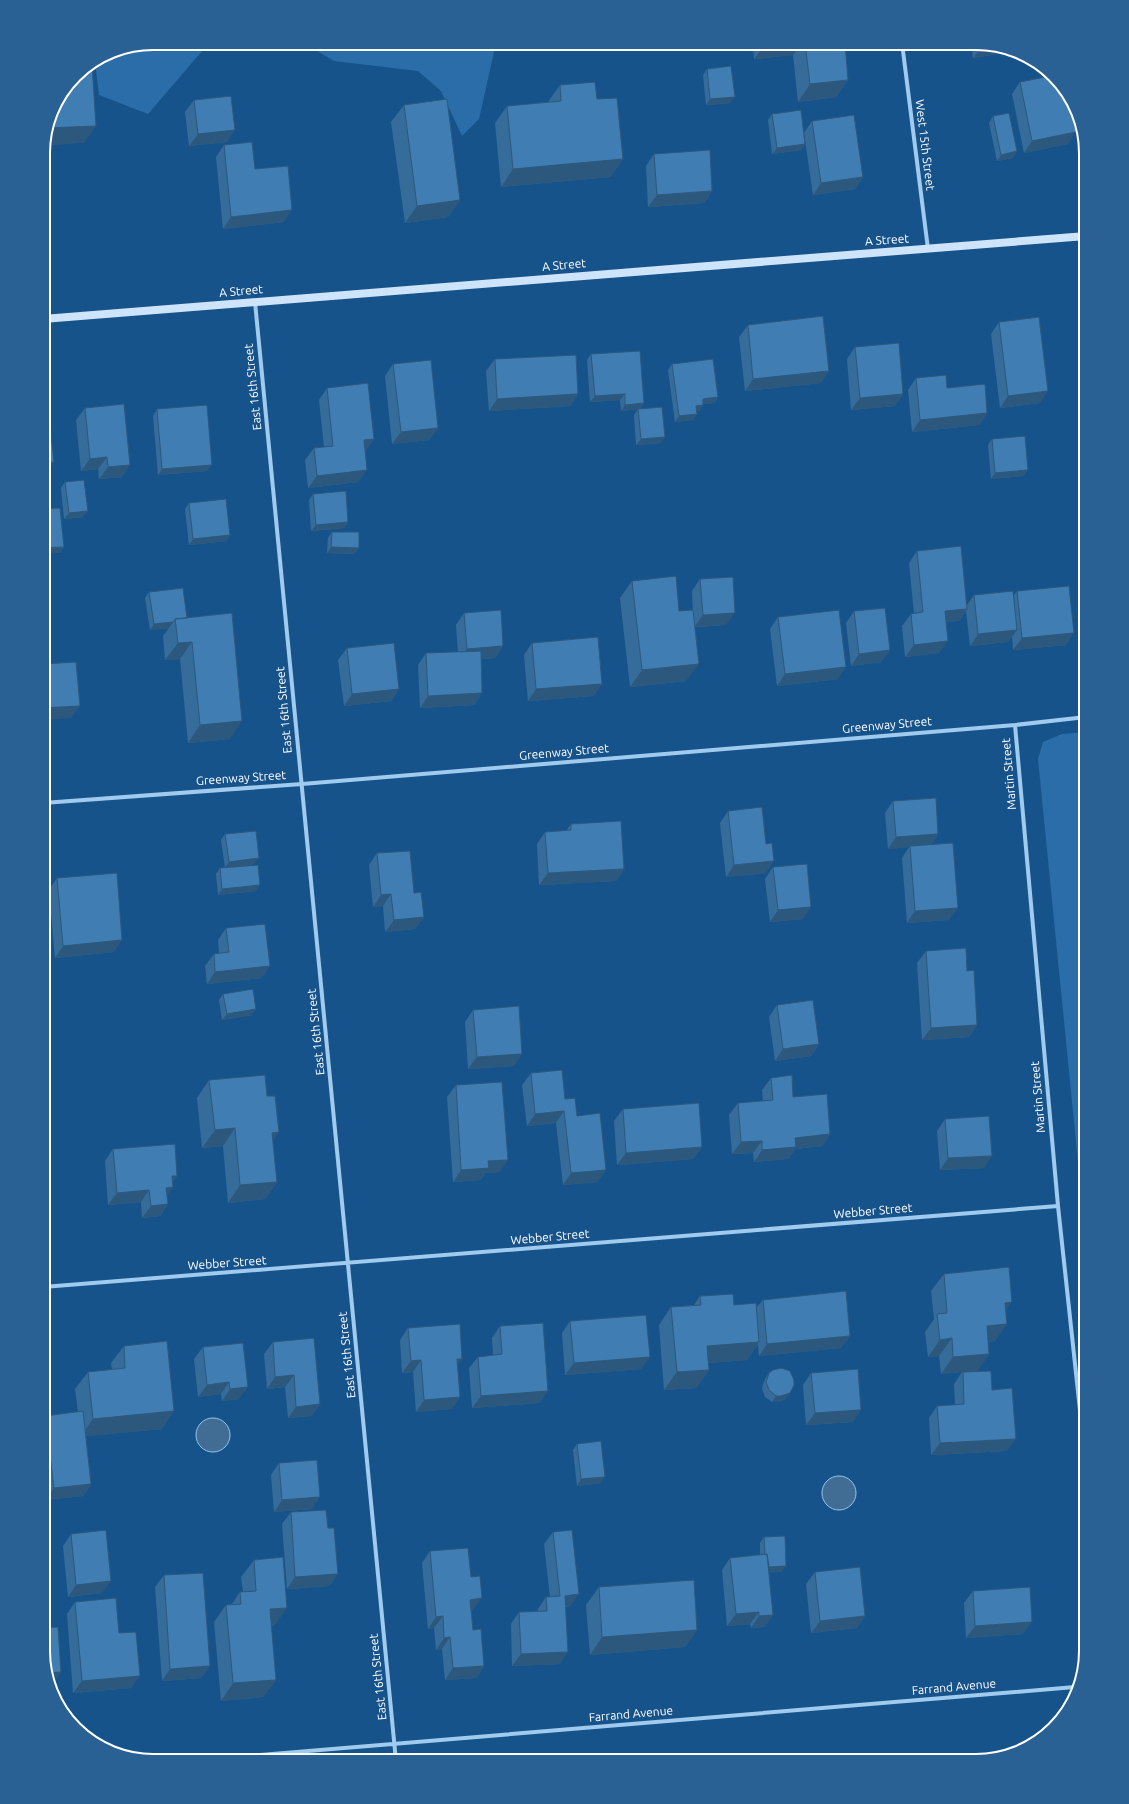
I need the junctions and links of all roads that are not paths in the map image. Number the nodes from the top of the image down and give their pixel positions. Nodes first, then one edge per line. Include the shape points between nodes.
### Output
1 (903, 50) edge
2 (1079, 237) edge
3 (928, 249) junction
4 (255, 302) junction
5 (50, 318) edge
6 (1079, 718) edge
7 (1015, 725) junction
8 (302, 784) junction
9 (50, 802) edge
10 (1058, 1206) junction
11 (348, 1263) junction
12 (50, 1286) edge
13 (1079, 1401) edge
14 (1073, 1687) edge
15 (394, 1743) junction
16 (268, 1754) edge
17 (395, 1754) edge

1 - 3 street, West 15th Street
2 - 3 street, A Street
3 - 4 street, A Street
4 - 5 street, A Street
4 - 8 street, East 16th Street
6 - 7 street, Greenway Street
7 - 8 street, Greenway Street
7 - 10 street, Martin Street
8 - 9 street, Greenway Street
8 - 11 street, East 16th Street
10 - 11 street, Webber Street
10 - 13 street, Martin Street
11 - 12 street, Webber Street
11 - 15 street, East 16th Street
14 - 15 street, Farrand Avenue
15 - 16 street, Farrand Avenue
15 - 17 street, East 16th Street

